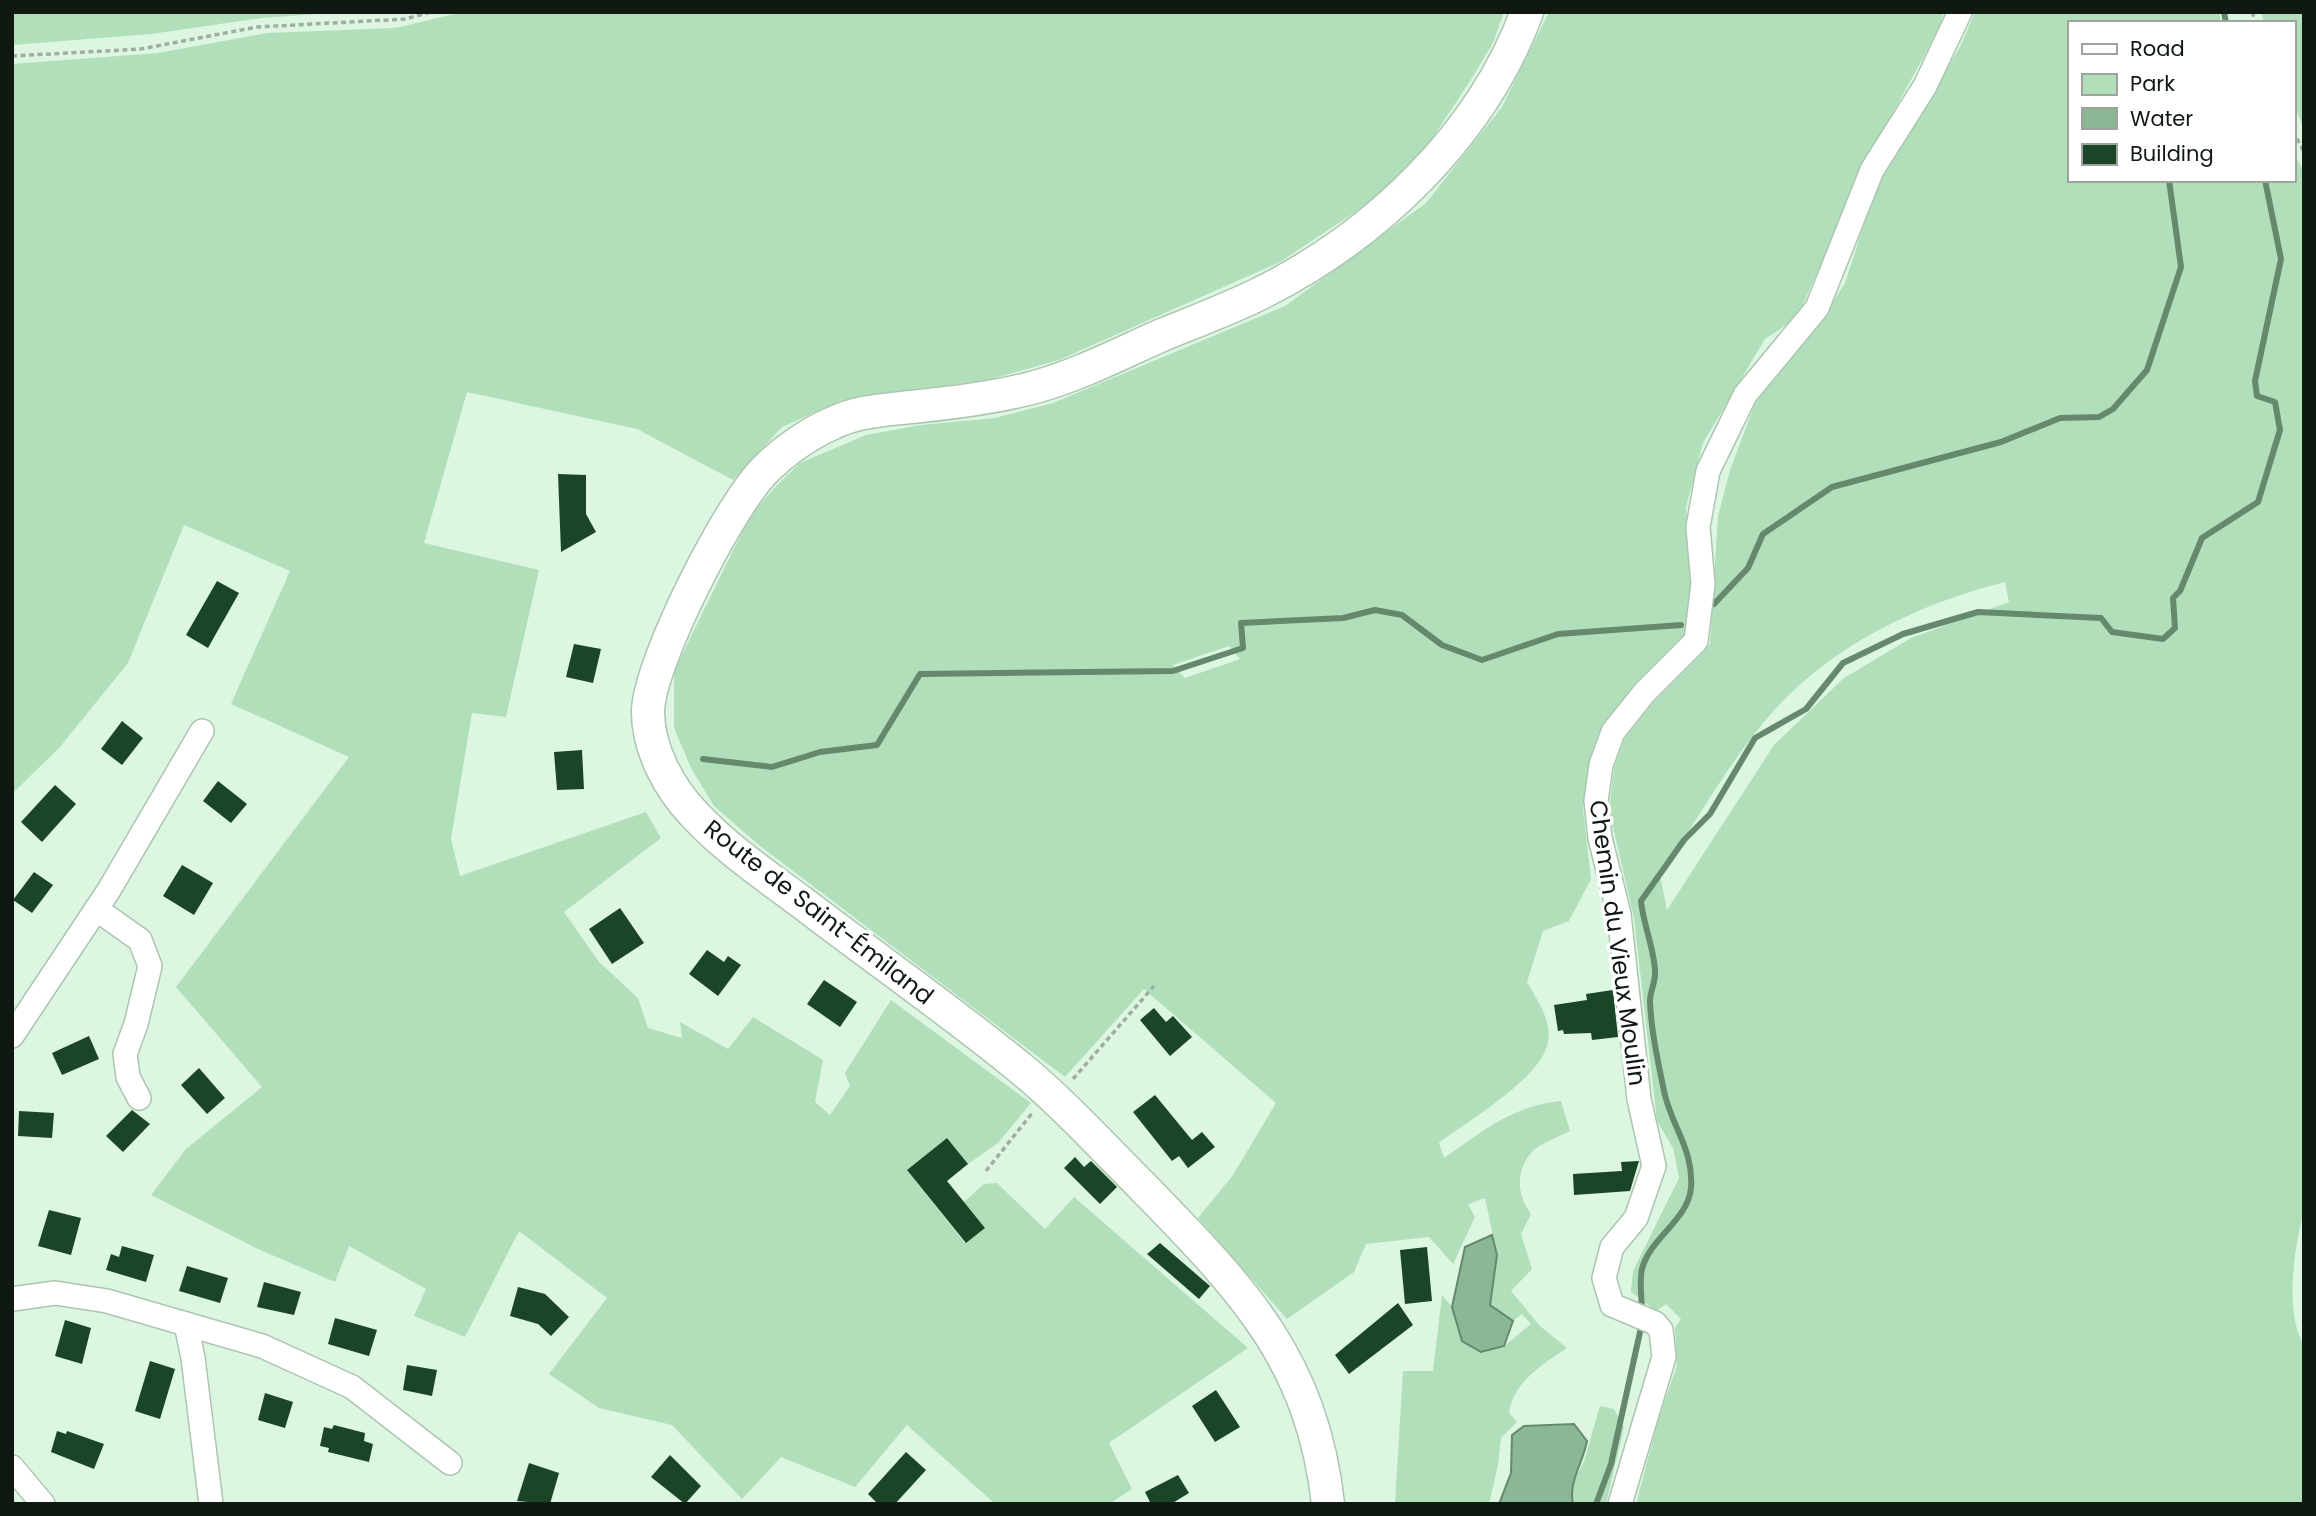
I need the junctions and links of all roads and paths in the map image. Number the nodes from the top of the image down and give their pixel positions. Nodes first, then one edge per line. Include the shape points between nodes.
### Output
1 (430, 12) edge
2 (1527, 12) edge
3 (1960, 12) edge
4 (12, 56) edge
5 (2295, 135) edge
6 (2304, 152) edge
7 (202, 731) dead end
8 (96, 909) junction
9 (1154, 986) dead end
10 (12, 1037) edge
11 (1051, 1096) junction
12 (139, 1098) dead end
13 (986, 1171) dead end
14 (2304, 1255) edge
15 (2304, 1273) edge
16 (12, 1298) edge
17 (186, 1324) junction
18 (450, 1463) dead end
19 (12, 1466) edge
20 (43, 1504) edge
21 (211, 1504) edge
22 (1328, 1504) edge
23 (1620, 1504) edge

1 - 4 path via 405,19 257,27 141,49
2 - 11 main road, Route de Saint-Émiland via 1493,87 1455,137 1406,192 1318,260 1258,294 1035,387 836,421 765,470 729,520 695,583 653,679 648,713 655,752 671,784 695,816 776,883
3 - 23 street, Chemin du Vieux Moulin via 1925,86 1872,170 1816,308 1745,395 1708,471 1698,527 1703,584 1696,641 1644,693 1614,732 1601,765 1596,801 1600,838 1619,914 1639,1099 1654,1166 1636,1219 1612,1247 1604,1278 1612,1305 1655,1323 1663,1336 1661,1376 1645,1413
5 - 6 path
7 - 8 street
8 - 10 street
8 - 12 street via 140,940 150,966 125,1054 128,1077
9 - 11 path via 1088,1064
11 - 13 path
11 - 22 main road, Route de Saint-Émiland via 1218,1265 1266,1324 1313,1424
14 - 15 path
16 - 17 street via 55,1293 107,1301
17 - 18 street via 262,1346 352,1387
17 - 21 street
19 - 20 street

